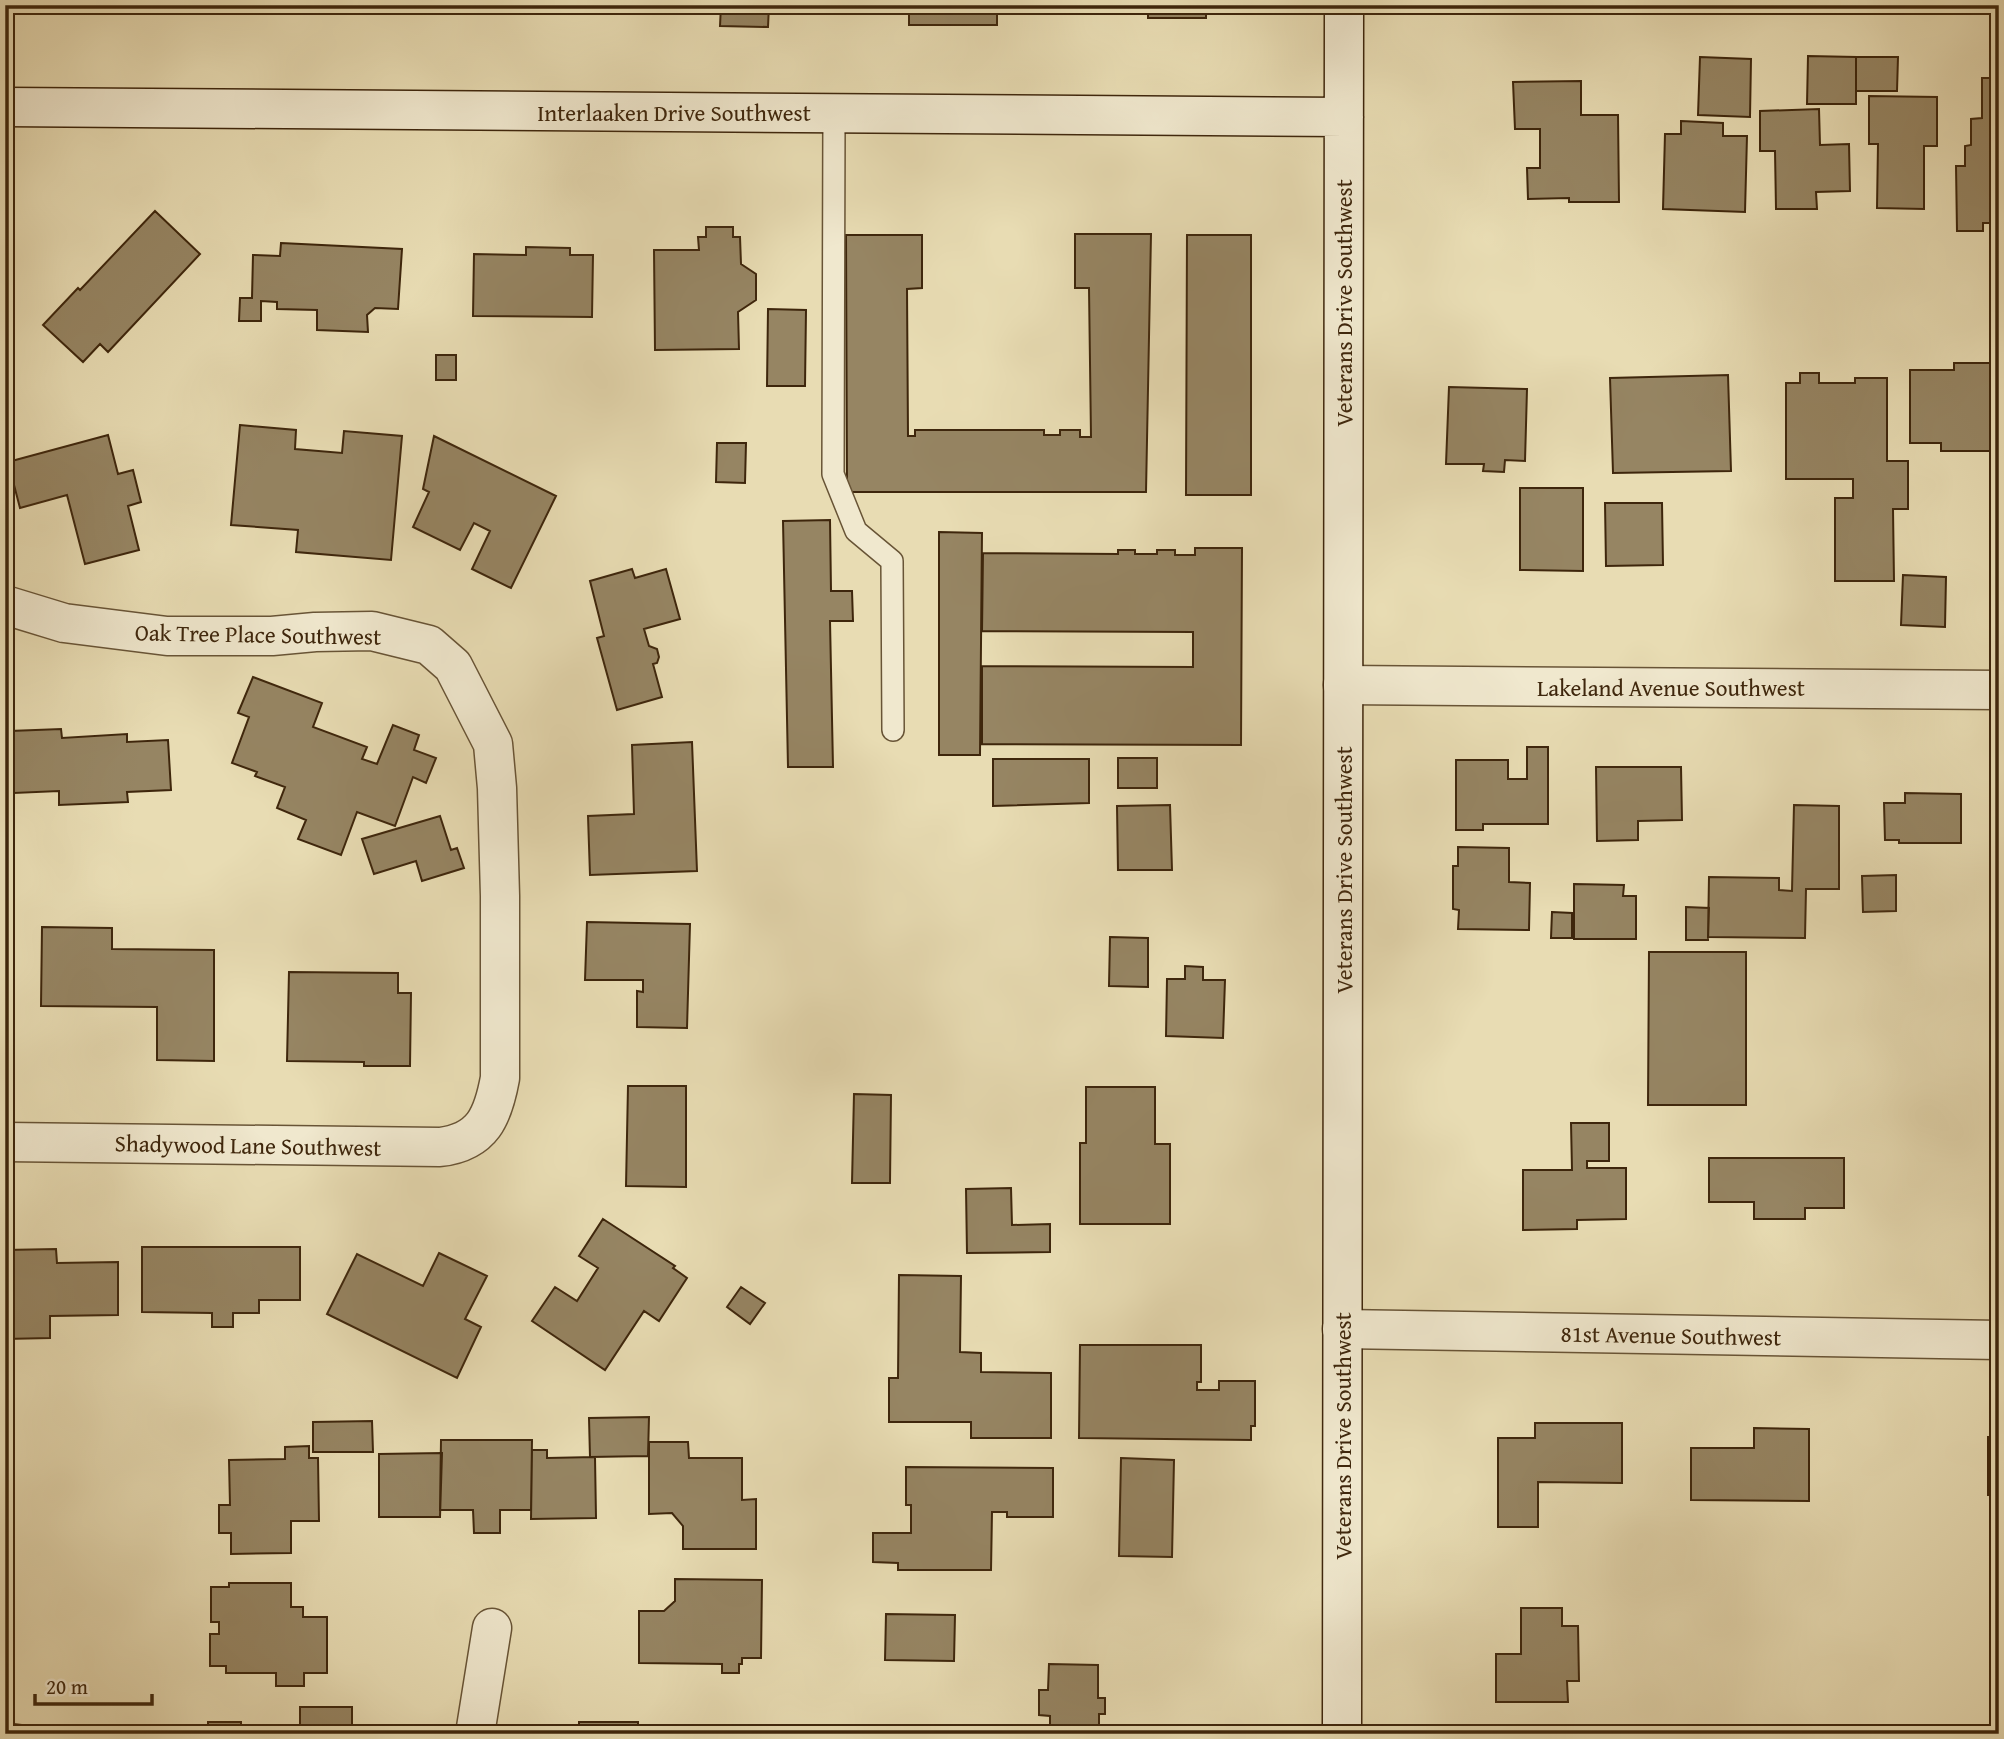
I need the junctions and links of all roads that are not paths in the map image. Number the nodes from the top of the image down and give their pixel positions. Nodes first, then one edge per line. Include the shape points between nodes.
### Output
1 (1344, 5) edge
2 (5, 107) edge
3 (834, 113) junction
4 (1344, 117) junction
5 (5, 605) edge
6 (1343, 685) junction
7 (1999, 690) edge
8 (893, 730) dead end
9 (484, 1125) joint
10 (5, 1142) edge
11 (1342, 1329) junction
12 (1999, 1340) edge
13 (492, 1628) dead end
14 (475, 1734) edge
15 (1342, 1734) edge

1 - 4 street, Veterans Drive Southwest
2 - 3 street, Interlaaken Drive Southwest
3 - 4 street, Interlaaken Drive Southwest
3 - 8 lane via 833,474 856,531 892,561
4 - 6 street, Veterans Drive Southwest
5 - 9 street, Oak Tree Place Southwest via 64,623 166,636 372,631 429,645 453,666 493,744 497,788 500,1078 494,1107
6 - 7 street, Lakeland Avenue Southwest
6 - 11 street, Veterans Drive Southwest
9 - 10 street, Shadywood Lane Southwest via 458,1145 440,1147
11 - 12 street, 81st Avenue Southwest
11 - 15 street, Veterans Drive Southwest
13 - 14 street

